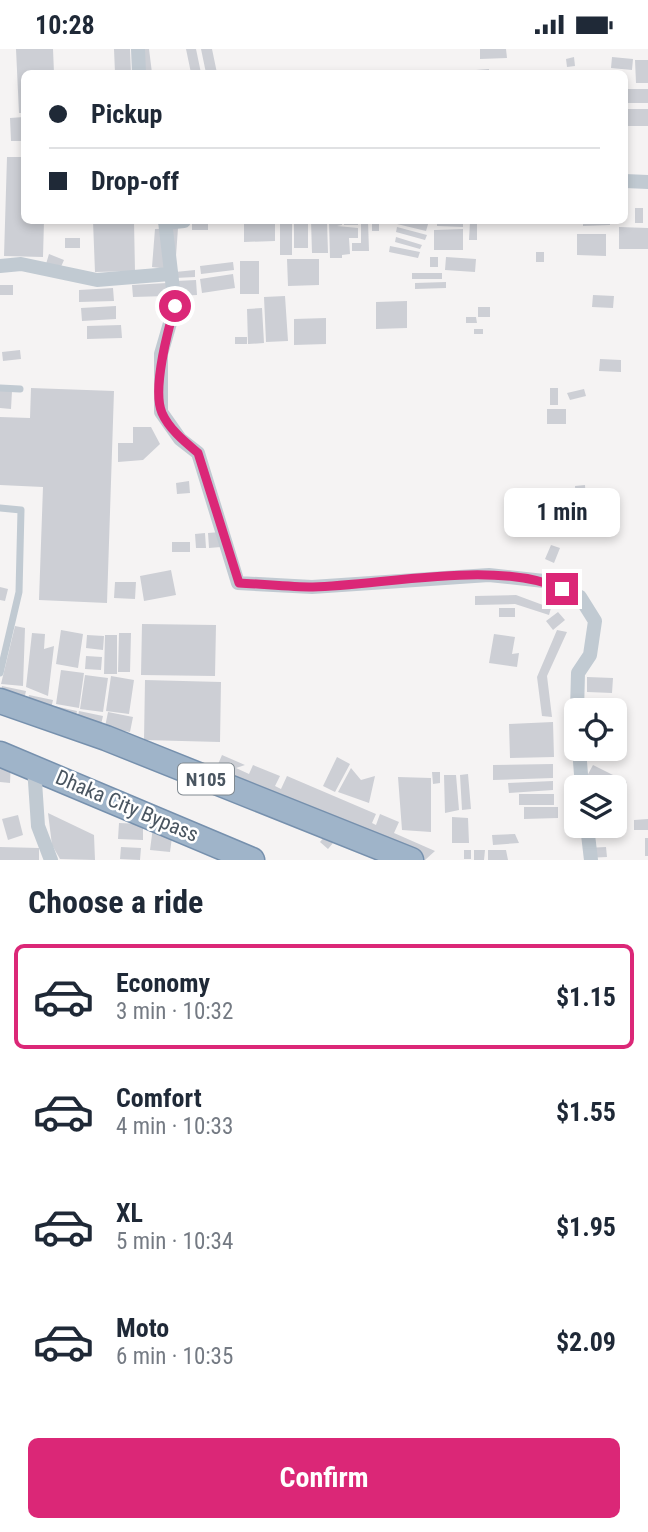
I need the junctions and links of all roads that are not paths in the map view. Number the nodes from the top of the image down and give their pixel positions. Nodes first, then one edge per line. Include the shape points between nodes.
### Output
1 (138, 49) edge
2 (139, 70) edge
3 (628, 181) edge
4 (648, 182) edge
5 (165, 224) edge
6 (0, 266) edge
7 (170, 274) junction
8 (0, 388) edge
9 (20, 389) dead end
10 (0, 508) edge
11 (0, 673) edge
12 (577, 698) edge
13 (0, 701) edge
14 (0, 754) edge
15 (34, 767) junction
16 (588, 838) edge
17 (51, 860) edge
18 (253, 860) edge
19 (411, 860) edge
20 (591, 860) edge

1 - 2 street
3 - 4 street
5 - 7 street
6 - 7 street via 34,266 97,280
7 - 12 street via 175,306 161,353 161,412 180,439 198,453 239,583 312,587 489,575 544,581 580,597 595,621 590,655 578,673
8 - 9 lane
10 - 11 lane via 21,510 19,592
13 - 19 highway, N105
14 - 15 highway, Dhaka City Bypass / N105
15 - 17 street via 38,826
15 - 18 highway, Dhaka City Bypass / N105
16 - 20 street

